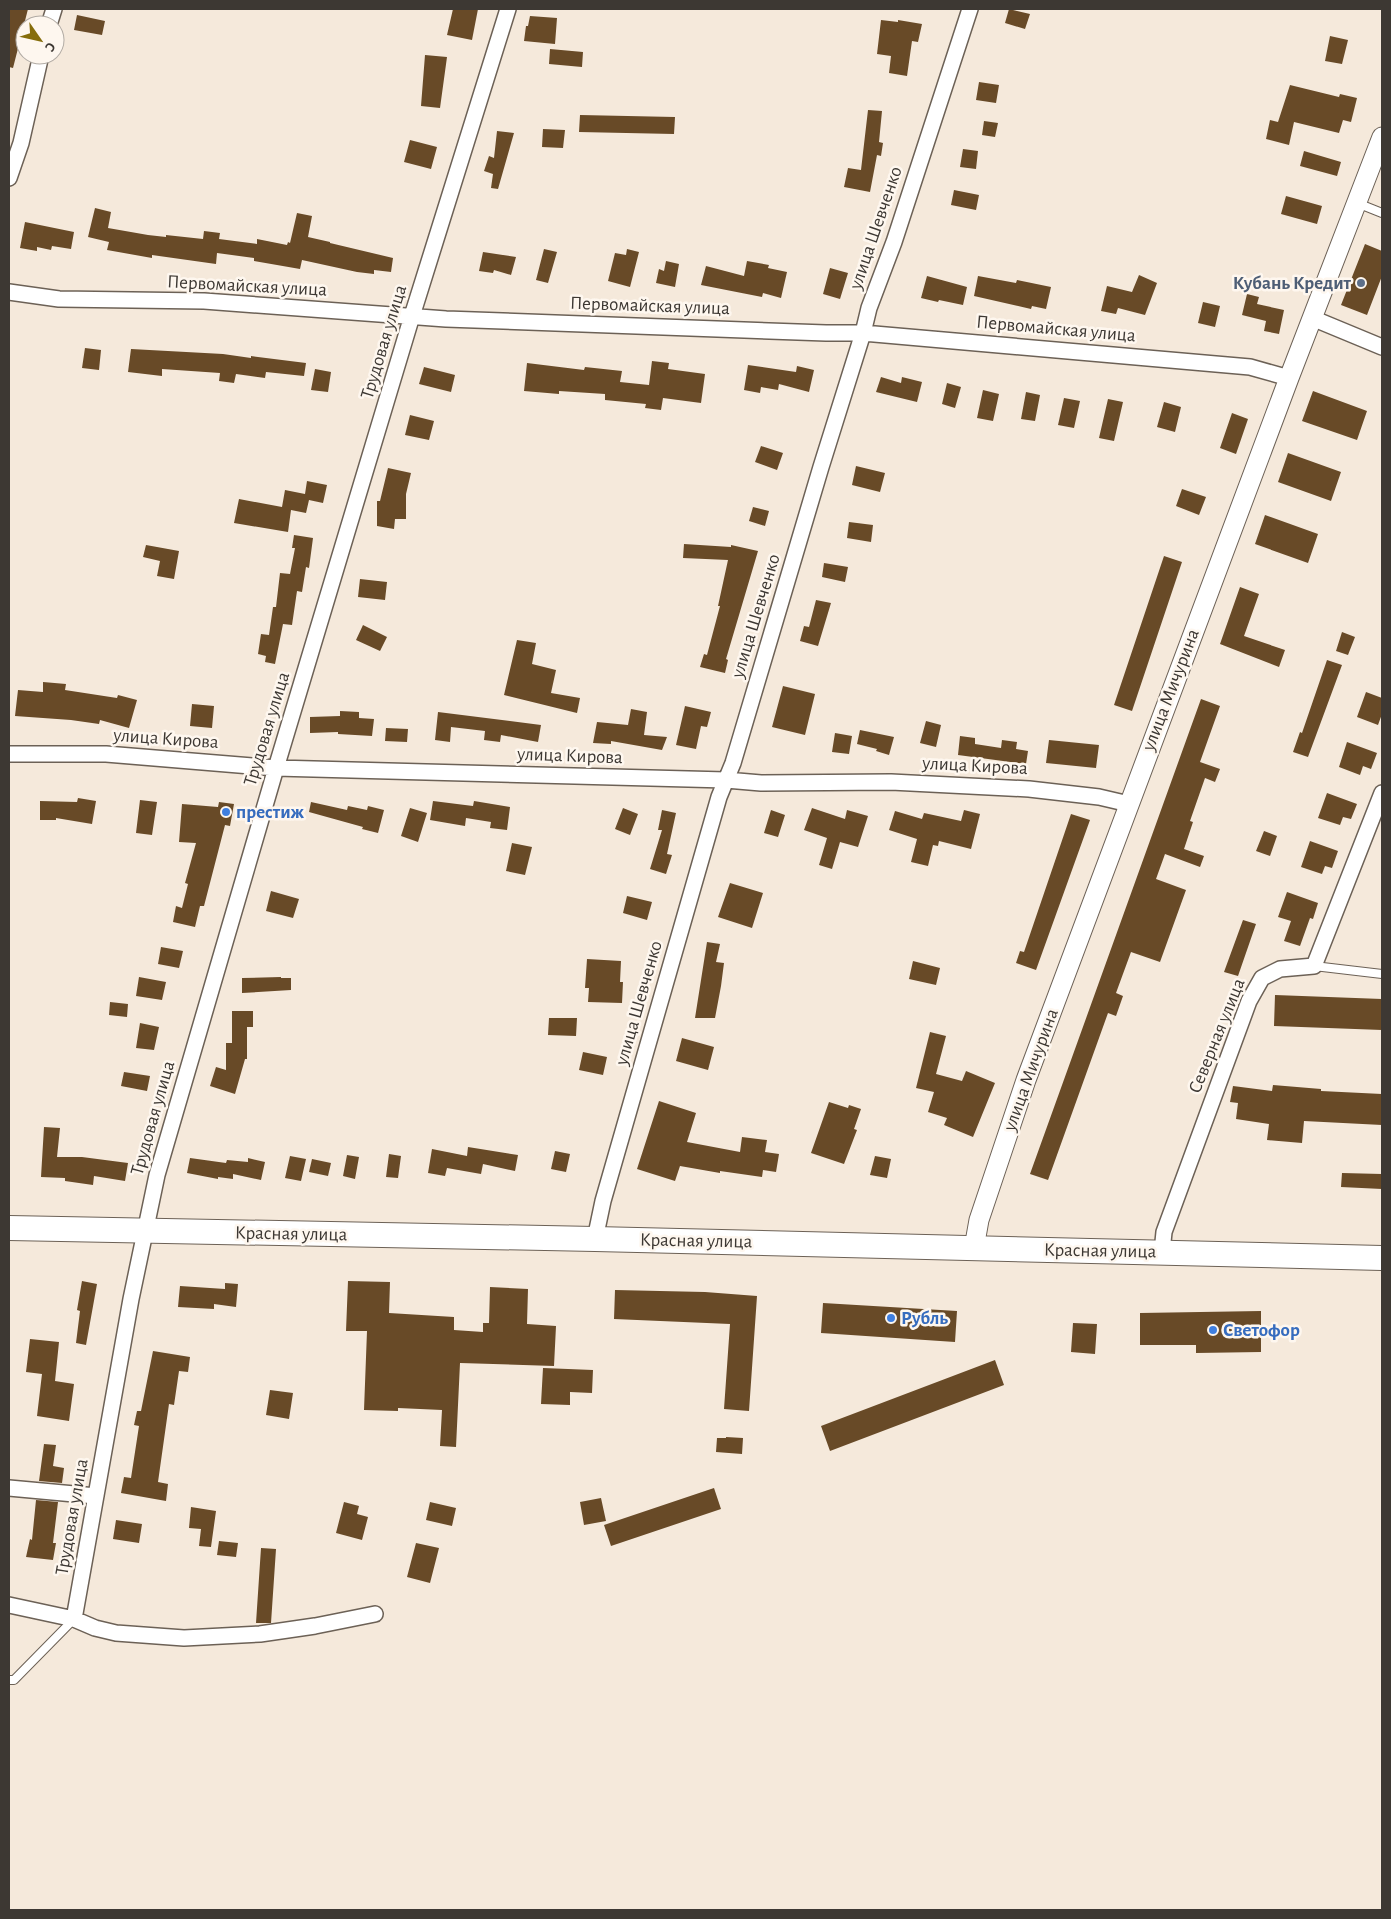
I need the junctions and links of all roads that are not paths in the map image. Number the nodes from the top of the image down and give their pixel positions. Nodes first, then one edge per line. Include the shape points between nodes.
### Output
1 (508, 9) edge
2 (970, 9) edge
3 (39, 65) edge
4 (1382, 137) edge
5 (9, 178) edge
6 (1357, 203) junction
7 (1382, 213) edge
8 (9, 292) edge
9 (412, 316) junction
10 (1312, 318) junction
11 (864, 333) junction
12 (1382, 347) edge
13 (1289, 378) junction
14 (9, 754) edge
15 (276, 768) junction
16 (726, 780) junction
17 (1382, 792) edge
18 (1129, 804) junction
19 (1314, 966) junction
20 (1382, 974) edge
21 (9, 1228) edge
22 (145, 1232) junction
23 (595, 1239) junction
24 (974, 1248) junction
25 (1162, 1252) junction
26 (1382, 1258) edge
27 (9, 1488) edge
28 (96, 1496) junction
29 (9, 1605) edge
30 (374, 1614) dead end
31 (74, 1618) junction
32 (9, 1680) edge

1 - 9 street, Трудовая улица
2 - 11 street, улица Шевченко via 894,242 869,308
3 - 5 street via 21,144
4 - 6 street, улица Мичурина
6 - 7 lane
6 - 10 street, улица Мичурина
8 - 9 street, Первомайская улица via 59,299 204,301
9 - 11 street, Первомайская улица
9 - 15 street, Трудовая улица
10 - 12 street
10 - 13 street, улица Мичурина
11 - 13 street, Первомайская улица via 1250,367
11 - 16 street, улица Шевченко
13 - 18 street, улица Мичурина
14 - 15 street, улица Кирова via 106,754
15 - 16 street, улица Кирова
15 - 22 street, Трудовая улица via 157,1175
16 - 18 street, улица Кирова via 1029,788
16 - 23 street, улица Шевченко via 603,1201
17 - 19 street
18 - 24 street, улица Мичурина via 1026,1080 979,1220
19 - 20 lane
19 - 25 street, Северная улица via 1280,968 1262,978 1249,1001 1164,1232
21 - 22 main road, Красная улица
22 - 23 main road, Красная улица
22 - 28 street, Трудовая улица
23 - 24 main road, Красная улица
24 - 25 main road, Красная улица
25 - 26 main road, Красная улица
27 - 28 street
28 - 31 street, Трудовая улица
29 - 31 street
30 - 31 street via 260,1634 184,1638 116,1632 95,1628
31 - 32 lane via 14,1680

